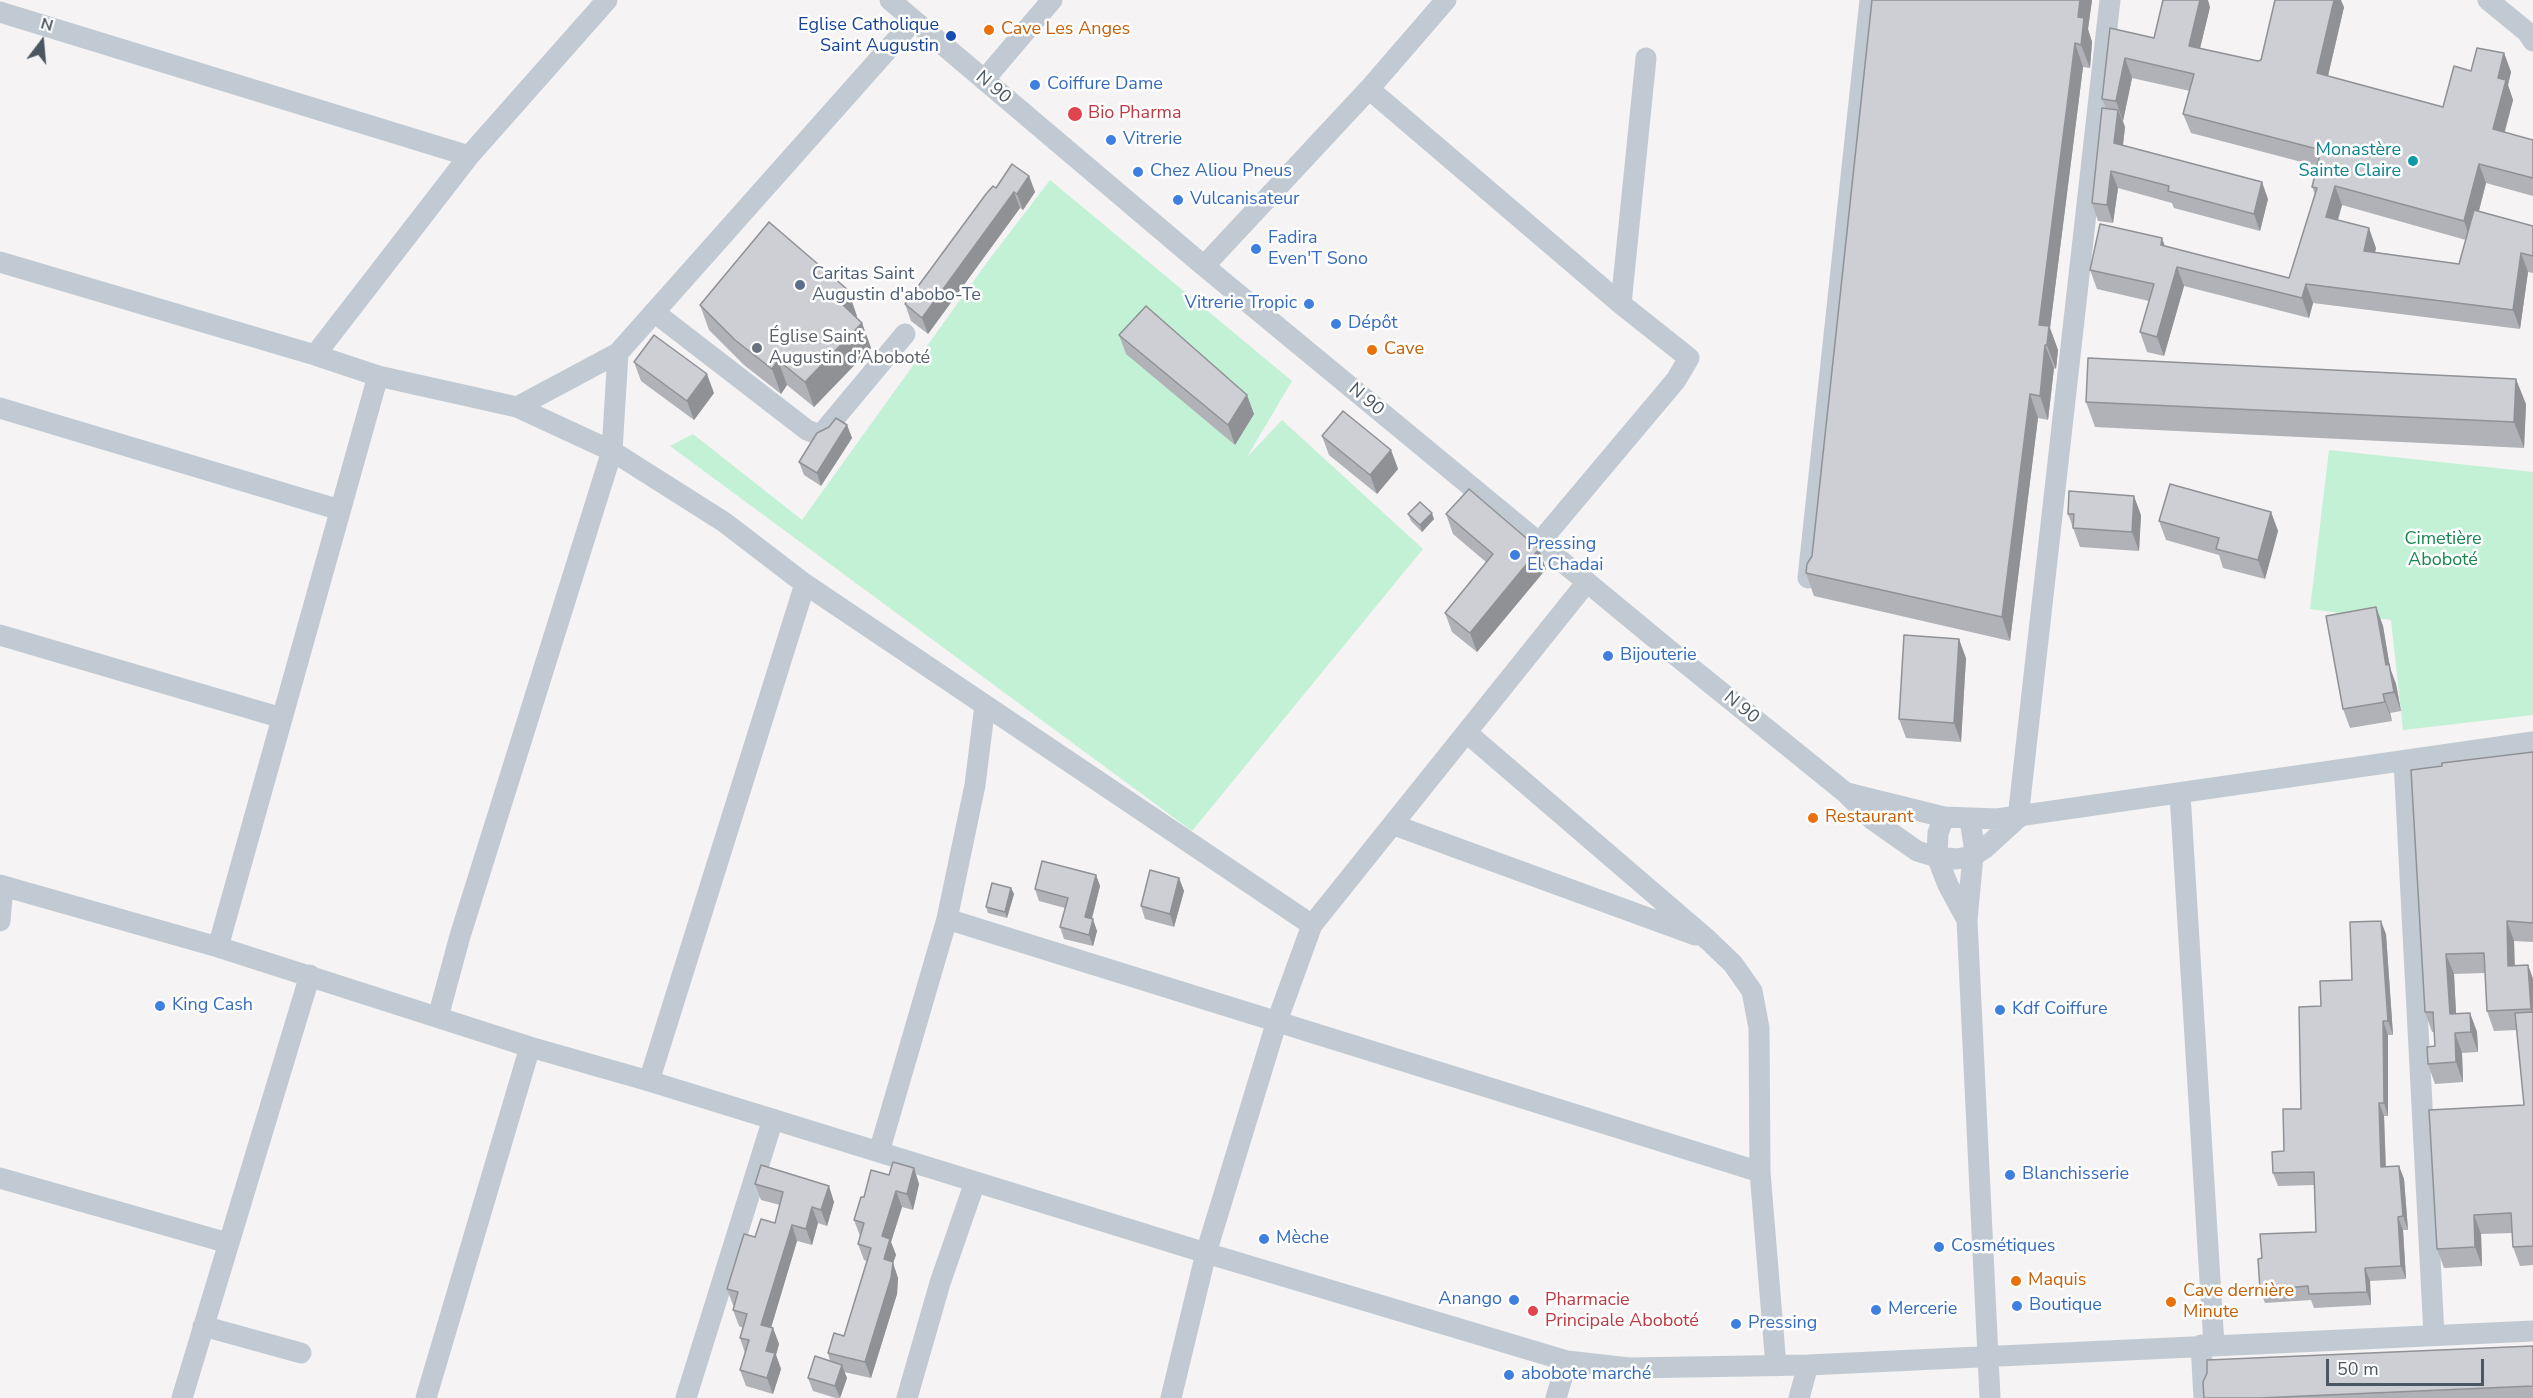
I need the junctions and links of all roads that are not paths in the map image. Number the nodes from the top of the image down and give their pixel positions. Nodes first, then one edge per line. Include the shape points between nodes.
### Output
1 (607, 0) edge
2 (890, 0) edge
3 (1052, 0) edge
4 (1446, 0) edge
5 (1870, 0) edge
6 (2110, 0) edge
7 (2488, 0) edge
8 (0, 12) edge
9 (914, 20) junction
10 (2533, 41) edge
11 (1646, 58) dead end
12 (984, 80) junction
13 (1369, 89) junction
14 (469, 156) junction
15 (0, 262) edge
16 (1204, 266) junction
17 (1621, 304) junction
18 (654, 312) junction
19 (905, 334) dead end
20 (618, 353) junction
21 (315, 355) junction
22 (378, 376) junction
23 (517, 407) junction
24 (0, 408) edge
25 (612, 451) junction
26 (340, 510) junction
27 (1539, 543) junction
28 (1808, 578) edge
29 (1587, 582) junction
30 (805, 584) junction
31 (0, 635) edge
32 (985, 705) junction
33 (282, 718) junction
34 (1467, 733) junction
35 (2533, 742) edge
36 (2404, 761) junction
37 (1846, 793) junction
38 (2180, 795) junction
39 (1944, 817) junction
40 (2018, 818) junction
41 (1970, 820) junction
42 (1394, 825) junction
43 (1973, 856) junction
44 (1937, 857) junction
45 (2, 886) edge
46 (947, 919) junction
47 (1967, 920) junction
48 (0, 921) edge
49 (1311, 925) junction
50 (1708, 940) junction
51 (218, 947) junction
52 (310, 975) junction
53 (438, 1017) junction
54 (1276, 1024) junction
55 (530, 1047) junction
56 (649, 1081) junction
57 (773, 1119) junction
58 (879, 1152) junction
59 (1760, 1172) junction
60 (0, 1178) edge
61 (975, 1182) junction
62 (228, 1243) junction
63 (1206, 1253) junction
64 (203, 1326) junction
65 (2533, 1331) edge
66 (2434, 1335) junction
67 (2208, 1345) junction
68 (301, 1353) dead end
69 (1988, 1355) junction
70 (1567, 1361) junction
71 (1808, 1365) junction
72 (1776, 1366) junction
73 (182, 1398) edge
74 (426, 1398) edge
75 (686, 1398) edge
76 (907, 1398) edge
77 (1171, 1398) edge
78 (1556, 1398) edge
79 (1799, 1398) edge
80 (1990, 1398) edge
81 (2204, 1398) edge

1 - 14 street
2 - 9 street, N 90
3 - 12 street
4 - 13 street
5 - 28 street
6 - 40 street
7 - 10 street
8 - 14 street
9 - 12 street, N 90
9 - 18 street
11 - 17 street
12 - 16 street, N 90
13 - 16 street
13 - 17 street
14 - 21 street
15 - 21 street
16 - 27 street, N 90
17 - 27 street via 1689,358 1676,380
18 - 19 street via 816,434 824,431
18 - 20 street
20 - 23 street
20 - 25 street
21 - 22 street
22 - 23 street
22 - 26 street
23 - 25 street
24 - 26 street
25 - 30 street via 724,522
25 - 53 street
26 - 33 street
27 - 29 street, N 90
29 - 34 street
29 - 37 street, N 90
30 - 32 street
30 - 56 street
31 - 33 street
32 - 46 street via 975,785
32 - 49 street
33 - 51 street
34 - 42 street
34 - 50 street
35 - 36 street, N 90
36 - 38 street, N 90
36 - 66 street
37 - 39 street, N 90
37 - 44 street, N 90 via 1895,838
38 - 40 street, N 90
38 - 67 street
39 - 41 street, N 90
39 - 44 street via 1938,832
40 - 41 street, N 90
40 - 43 street
41 - 43 street
42 - 49 street
42 - 50 street
43 - 44 street, N 90
43 - 47 street
44 - 47 street
45 - 48 street
45 - 51 street
46 - 54 street
46 - 58 street
47 - 69 street
49 - 54 street
50 - 59 street via 1733,963 1752,991 1760,1028
51 - 52 street
52 - 53 street
52 - 62 street
53 - 55 street
54 - 59 street
54 - 63 street
55 - 56 street
55 - 74 street
56 - 57 street
57 - 58 street
57 - 75 street
58 - 61 street
59 - 72 street
60 - 62 street
61 - 63 street
61 - 76 street via 940,1283
62 - 64 street
63 - 70 street
63 - 77 street
64 - 68 street
64 - 73 street
65 - 66 street
66 - 67 street
67 - 69 street
67 - 81 street
69 - 71 street
69 - 80 street
70 - 72 street via 1629,1368
70 - 78 street
71 - 72 street
71 - 79 street

